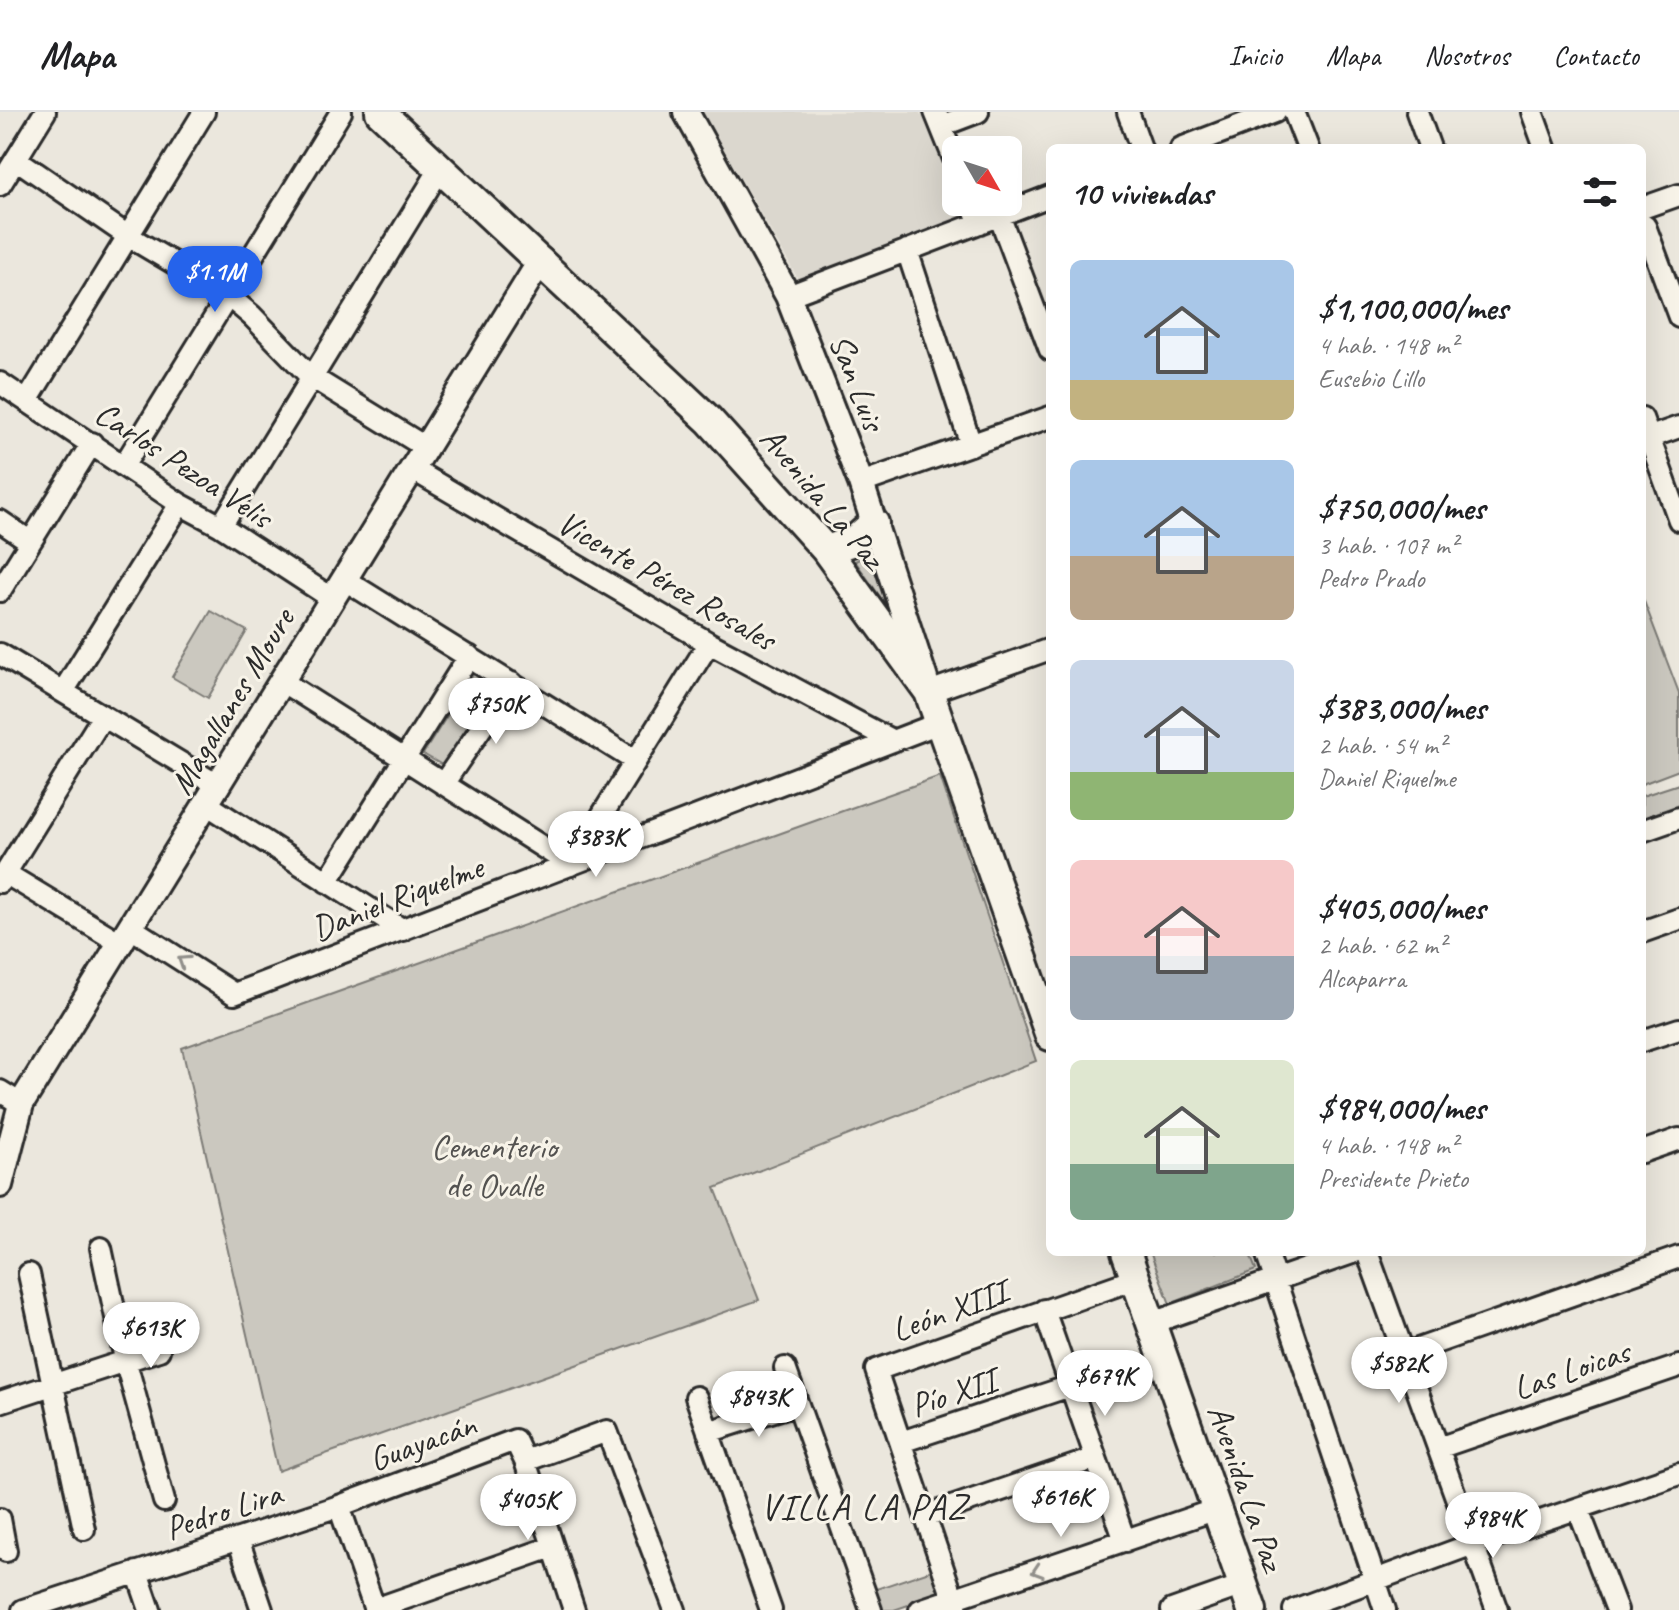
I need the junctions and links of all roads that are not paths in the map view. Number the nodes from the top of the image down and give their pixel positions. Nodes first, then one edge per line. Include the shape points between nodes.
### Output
1 (45, 112) edge
2 (204, 112) edge
3 (341, 112) edge
4 (380, 112) edge
5 (686, 112) edge
6 (978, 112) edge
7 (1128, 112) edge
8 (1275, 112) edge
9 (1294, 112) edge
10 (1417, 112) edge
11 (1532, 112) edge
12 (938, 119) edge
13 (1236, 119) edge
14 (1140, 144) edge
15 (1202, 144) edge
16 (1306, 144) edge
17 (1429, 144) edge
18 (1544, 144) edge
19 (9, 162) edge
20 (440, 169) junction
21 (0, 185) edge
22 (1679, 195) edge
23 (1046, 197) edge
24 (1022, 206) edge
25 (977, 216) edge
26 (997, 216) edge
27 (999, 216) edge
28 (1646, 216) edge
29 (980, 223) junction
30 (1646, 223) edge
31 (128, 236) junction
32 (907, 250) junction
33 (541, 260) junction
34 (226, 294) junction
35 (788, 296) junction
36 (1679, 317) edge
37 (1046, 339) edge
38 (310, 376) junction
39 (0, 383) edge
40 (27, 401) junction
41 (1046, 418) edge
42 (1679, 427) edge
43 (1646, 432) edge
44 (1646, 437) edge
45 (92, 443) junction
46 (971, 445) junction
47 (425, 447) junction
48 (124, 465) junction
49 (412, 469) junction
50 (861, 483) junction
51 (180, 504) junction
52 (1679, 520) edge
53 (0, 521) edge
54 (874, 523) junction
55 (221, 526) junction
56 (28, 540) junction
57 (826, 550) junction
58 (339, 590) junction
59 (0, 591) edge
60 (709, 643) junction
61 (1046, 650) edge
62 (469, 656) junction
63 (1, 658) edge
64 (283, 682) junction
65 (512, 683) junction
66 (64, 690) junction
67 (929, 692) junction
68 (103, 716) junction
69 (942, 722) junction
70 (893, 741) junction
71 (404, 759) junction
72 (634, 760) junction
73 (443, 784) junction
74 (213, 796) junction
75 (1679, 818) edge
76 (1646, 830) edge
77 (571, 865) junction
78 (2, 878) edge
79 (327, 882) junction
80 (1679, 919) edge
81 (403, 930) junction
82 (1646, 931) edge
83 (126, 936) junction
84 (1046, 1024) edge
85 (1679, 1029) edge
86 (1646, 1040) edge
87 (0, 1091) edge
88 (21, 1104) junction
89 (1679, 1139) edge
90 (1646, 1151) edge
91 (0, 1185) edge
92 (101, 1248) dead end
93 (1127, 1256) edge
94 (1267, 1256) edge
95 (1344, 1256) edge
96 (1368, 1256) edge
97 (1679, 1257) edge
98 (29, 1274) dead end
99 (1135, 1279) junction
100 (1276, 1280) junction
101 (1044, 1310) junction
102 (1152, 1323) junction
103 (159, 1350) dead end
104 (1404, 1354) junction
105 (125, 1359) junction
106 (1679, 1366) edge
107 (785, 1368) dead end
108 (52, 1384) junction
109 (1070, 1386) junction
110 (696, 1397) dead end
111 (0, 1402) edge
112 (796, 1404) junction
113 (708, 1432) junction
114 (901, 1442) junction
115 (1438, 1448) junction
116 (1096, 1458) junction
117 (525, 1461) junction
118 (1679, 1474) edge
119 (164, 1501) dead end
120 (339, 1506) junction
121 (1217, 1509) junction
122 (1578, 1509) junction
123 (925, 1516) junction
124 (0, 1519) edge
125 (84, 1529) dead end
126 (238, 1539) junction
127 (1125, 1541) junction
128 (1473, 1544) junction
129 (552, 1547) junction
130 (6, 1551) dead end
131 (137, 1572) junction
132 (1374, 1579) junction
133 (1248, 1597) edge
134 (955, 1604) edge
135 (32, 1609) edge
136 (375, 1609) edge
137 (150, 1610) edge
138 (262, 1610) edge
139 (574, 1610) edge
140 (675, 1610) edge
141 (771, 1610) edge
142 (871, 1610) edge
143 (920, 1610) edge
144 (1172, 1610) edge
145 (1294, 1610) edge
146 (1385, 1610) edge
147 (1497, 1610) edge
148 (1617, 1610) edge

1 - 19 street
2 - 31 street
3 - 34 street
4 - 20 main road, Avenida La Paz
5 - 35 street, San Luis
6 - 12 street
7 - 14 street
8 - 13 street
9 - 16 street
10 - 17 street
11 - 18 street
13 - 15 street
19 - 21 street
19 - 31 street
20 - 33 main road, Avenida La Paz
20 - 38 street
22 - 28 street
23 - 24 street
25 - 29 street
26 - 29 street
27 - 37 street
29 - 32 street
30 - 36 street
31 - 34 street
31 - 40 street
32 - 35 street
32 - 46 street
33 - 47 street, Magallanes Moure
33 - 57 main road, Avenida La Paz via 709,420
34 - 38 street
34 - 48 street
35 - 50 street, San Luis
38 - 47 street
38 - 55 street
39 - 40 street, Carlos Pezoa Velis
40 - 45 street, Carlos Pezoa Velis
41 - 46 street
42 - 43 street
44 - 52 street
45 - 48 street, Carlos Pezoa Velis
45 - 56 street
46 - 50 street
47 - 49 street, Magallanes Moure
48 - 51 street, Carlos Pezoa Velis
49 - 58 street, Magallanes Moure
49 - 60 street, Vicente Pérez Rosales
50 - 54 street, San Luis
51 - 55 street, Carlos Pezoa Velis
51 - 66 street
53 - 56 street
54 - 57 main road via 854,541
54 - 67 street, San Luis
55 - 58 street, Carlos Pezoa Velis
56 - 59 street
57 - 67 main road, Avenida La Paz
58 - 62 street, Carlos Pezoa Velis
58 - 64 street, Magallanes Moure
60 - 70 street, Vicente Pérez Rosales
60 - 72 street
61 - 67 street
62 - 65 street, Carlos Pezoa Velis
62 - 71 street
63 - 66 street
64 - 71 street
64 - 74 street, Magallanes Moure
65 - 72 street, Carlos Pezoa Velis
65 - 73 street
66 - 68 street
67 - 69 main road, Avenida La Paz
68 - 74 street
68 - 78 street
69 - 70 street, Daniel Riquelme
69 - 84 main road, Avenida La Paz
70 - 77 street, Daniel Riquelme
71 - 73 street
71 - 79 street
72 - 77 street
73 - 77 street
74 - 79 street
74 - 83 street, Magallanes Moure
75 - 76 street
77 - 81 street, Daniel Riquelme
78 - 83 street
79 - 81 street
80 - 82 street
81 -> 83 street, Daniel Riquelme via 234,994
83 - 88 street, Magallanes Moure
85 - 86 street
87 - 88 street
88 - 91 street, Magallanes Moure
89 - 90 street
92 - 105 street
93 - 99 main road, Avenida La Paz
94 - 100 street
95 - 100 street
96 - 104 street
97 - 104 street
98 - 108 street
99 - 101 street, León XIII
99 - 102 main road, Avenida La Paz
100 - 102 street
100 - 132 street
101 - 109 street
101 - 114 street, León XIII via 876,1370
102 - 121 main road, Avenida La Paz
103 - 105 street
104 - 115 street
105 - 108 street
105 - 119 street
106 - 115 street, Las Loicas
107 - 112 street
108 - 111 street
108 - 125 street
109 - 114 street, Pío XII
109 - 116 street
110 - 113 street
112 - 113 street
112 - 142 street
113 - 141 street
114 - 123 street
115 - 128 street
116 - 123 street
116 - 127 street
117 - 120 street, Guayacán via 515,1440
117 - 129 street
117 - 140 street, Guayacán via 607,1431
118 - 122 street
120 - 126 street, Pedro Lira
120 - 136 street
121 - 127 street
121 - 133 main road, Avenida La Paz
122 - 128 street
122 - 148 street
123 - 134 street
124 - 130 street
126 - 131 street, Pedro Lira
126 - 138 street
127 -> 134 street
128 - 132 street
128 - 147 street
129 - 136 street
129 - 139 street
131 - 135 street, Pedro Lira
131 - 137 street
132 - 145 street
132 - 146 street
133 - 144 street
134 - 143 street

